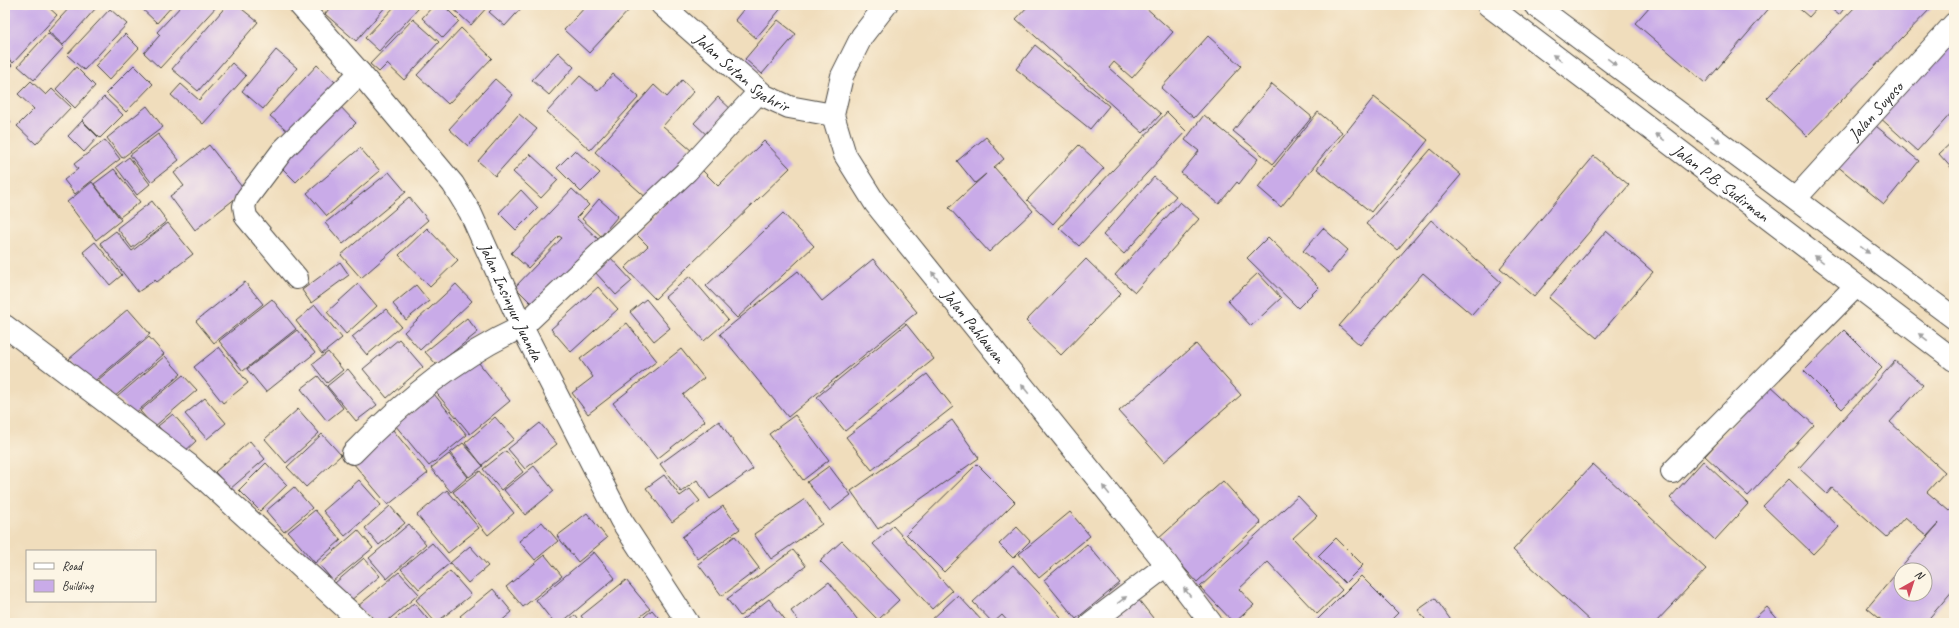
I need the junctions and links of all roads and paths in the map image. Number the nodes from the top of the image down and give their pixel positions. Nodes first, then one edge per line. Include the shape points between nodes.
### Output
1 (300, 5) edge
2 (662, 5) edge
3 (886, 5) edge
4 (1488, 5) edge
5 (1536, 5) edge
6 (1954, 24) edge
7 (360, 72) junction
8 (762, 94) junction
9 (833, 115) junction
10 (1796, 198) junction
11 (297, 278) dead end
12 (1855, 287) junction
13 (1954, 318) edge
14 (5, 326) edge
15 (522, 327) junction
16 (1954, 360) edge
17 (353, 453) dead end
18 (1672, 472) dead end
19 (1167, 565) junction
20 (362, 623) edge
21 (688, 623) edge
22 (1091, 623) edge
23 (1211, 623) edge

1 - 7 street, Jalan Insinyur Juanda
2 - 8 street, Jalan Sutan Syahrir
3 - 9 street, Jalan Pahlawan via 862,36 842,76
12 -> 4 street, Jalan P.B. Sudirman
5 -> 10 street, Jalan P.B. Sudirman
6 - 10 street, Jalan Suyoso
7 - 11 street via 283,150 258,181 244,206 246,217
7 - 15 street, Jalan Insinyur Juanda via 453,184 485,243
8 - 9 street, Jalan Sutan Syahrir via 788,107
8 - 15 street via 686,171
19 -> 9 street, Jalan Pahlawan via 876,203 845,155
10 -> 13 street, Jalan P.B. Sudirman
16 -> 12 street, Jalan P.B. Sudirman
12 - 18 street
14 - 20 street via 189,465
15 - 17 street via 472,353 377,428
15 - 21 street, Jalan Insinyur Juanda via 621,520
22 -> 19 street
23 -> 19 street, Jalan Pahlawan

